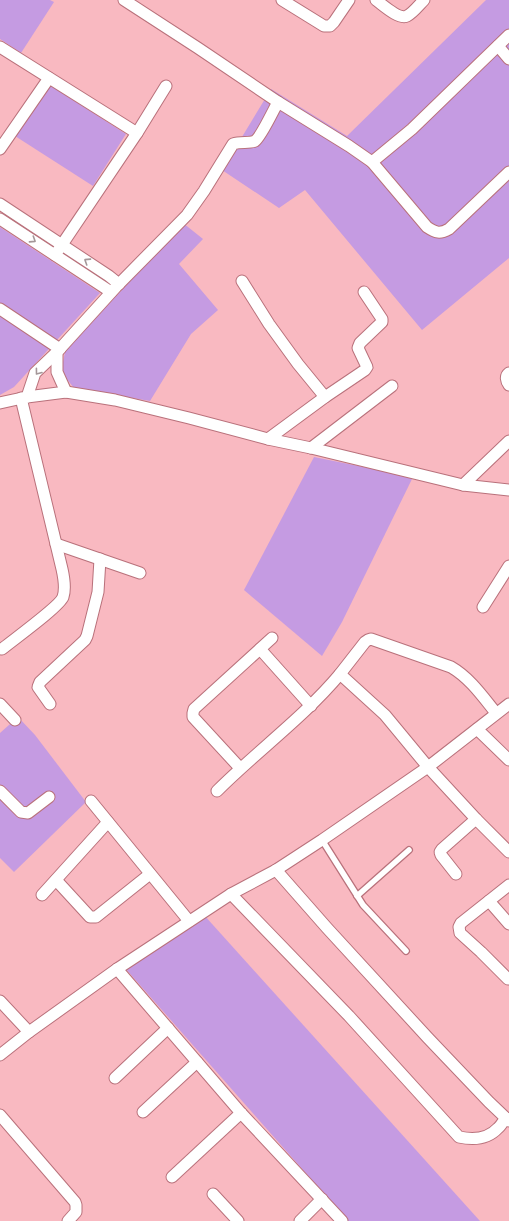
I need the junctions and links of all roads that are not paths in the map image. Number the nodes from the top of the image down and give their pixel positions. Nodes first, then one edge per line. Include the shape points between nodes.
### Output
1 (124, 0) edge
2 (282, 0) edge
3 (349, 0) edge
4 (376, 0) edge
5 (424, 0) edge
6 (509, 35) edge
7 (498, 46) junction
8 (0, 48) edge
9 (509, 59) edge
10 (48, 78) junction
11 (166, 86) dead end
12 (278, 102) junction
13 (137, 133) junction
14 (0, 149) edge
15 (372, 162) junction
16 (509, 172) edge
17 (0, 204) edge
18 (0, 219) edge
19 (62, 245) junction
20 (55, 255) junction
21 (242, 281) dead end
22 (119, 284) junction
23 (111, 292) junction
24 (364, 292) dead end
25 (0, 309) edge
26 (59, 350) junction
27 (509, 372) edge
28 (509, 385) edge
29 (392, 386) dead end
30 (66, 392) junction
31 (325, 397) junction
32 (24, 398) junction
33 (3, 399) edge
34 (268, 439) junction
35 (509, 441) edge
36 (311, 448) junction
37 (463, 485) junction
38 (509, 490) edge
39 (56, 544) junction
40 (100, 559) junction
41 (509, 566) edge
42 (140, 573) dead end
43 (484, 607) dead end
44 (272, 638) dead end
45 (1, 649) edge
46 (260, 649) junction
47 (340, 674) junction
48 (0, 704) edge
49 (50, 704) dead end
50 (509, 704) edge
51 (311, 706) junction
52 (496, 713) junction
53 (15, 720) dead end
54 (477, 729) junction
55 (509, 760) edge
56 (428, 767) junction
57 (240, 768) junction
58 (217, 790) dead end
59 (0, 791) edge
60 (49, 797) dead end
61 (91, 801) dead end
62 (476, 819) junction
63 (108, 822) junction
64 (322, 840) junction
65 (409, 850) dead end
66 (509, 852) edge
67 (276, 870) junction
68 (150, 874) junction
69 (456, 874) dead end
70 (56, 880) junction
71 (509, 884) edge
72 (231, 894) junction
73 (42, 895) dead end
74 (357, 896) junction
75 (489, 901) junction
76 (188, 921) junction
77 (509, 924) edge
78 (406, 951) dead end
79 (117, 969) junction
80 (508, 979) dead end
81 (0, 1001) edge
82 (168, 1028) junction
83 (29, 1032) junction
84 (0, 1056) edge
85 (197, 1062) junction
86 (115, 1078) dead end
87 (143, 1112) dead end
88 (241, 1113) junction
89 (0, 1115) edge
90 (507, 1119) edge
91 (172, 1177) dead end
92 (213, 1194) dead end
93 (322, 1199) junction
94 (68, 1221) edge
95 (238, 1221) edge
96 (300, 1221) edge
97 (342, 1221) edge

1 - 12 street
2 - 3 street via 324,26 330,26 334,22
4 - 5 street via 401,17 409,15
6 - 7 street
7 - 9 street
7 - 15 street via 412,130
8 - 10 street
10 - 13 street
10 - 14 street
11 - 13 street
12 - 15 street
12 - 22 street via 257,139 234,144 187,215
13 - 19 street
15 - 16 street via 435,232 449,229
17 - 19 street
18 -> 20 street
19 - 20 street
22 -> 19 street
20 - 23 street
21 - 31 street via 298,364
22 - 23 street
23 - 26 street
24 - 31 street via 382,319 382,322 358,345 367,367
25 - 26 street
26 - 30 street via 57,372
26 -> 32 street via 35,373
27 - 28 street via 506,379
29 - 36 street
30 - 32 street
30 - 34 street via 116,400
31 - 34 street
32 - 33 street
32 - 39 street
34 - 36 street
35 - 37 street
36 - 37 street
37 - 38 street
39 - 40 street
39 - 45 street via 64,581 62,600
40 - 42 street
40 - 49 street via 98,592 87,636 38,685
41 - 43 street
44 - 46 street
46 - 51 street
46 - 57 street via 194,709 193,714
47 - 51 street
47 - 52 street via 371,639 459,671
47 - 56 street via 385,715
48 - 53 street
50 - 52 street
51 - 57 street
52 - 54 street
54 - 55 street
54 - 56 street
56 - 62 street
56 - 64 street
57 - 58 street
59 - 60 street via 24,813 28,813
61 - 63 street
62 - 66 street
62 - 69 street via 440,852
63 - 68 street
63 - 70 street
64 - 67 street
64 - 74 lane
65 - 74 lane
67 - 72 street
67 - 90 street via 433,1043
68 - 70 street via 96,917 90,916
68 - 76 street
70 - 73 street
71 - 75 street
72 - 76 street
72 - 90 street via 349,1016 459,1137 477,1139 490,1134
74 - 78 lane via 371,915
75 - 77 street
75 - 80 street via 461,923 460,933
76 - 79 street
79 - 82 street
79 - 83 street
81 - 83 street
82 - 85 street
82 - 86 street
83 - 84 street
85 - 87 street
85 - 88 street
88 - 91 street
88 - 93 street
89 - 94 street via 75,1202 76,1212
92 - 95 street
93 - 96 street
93 - 97 street

